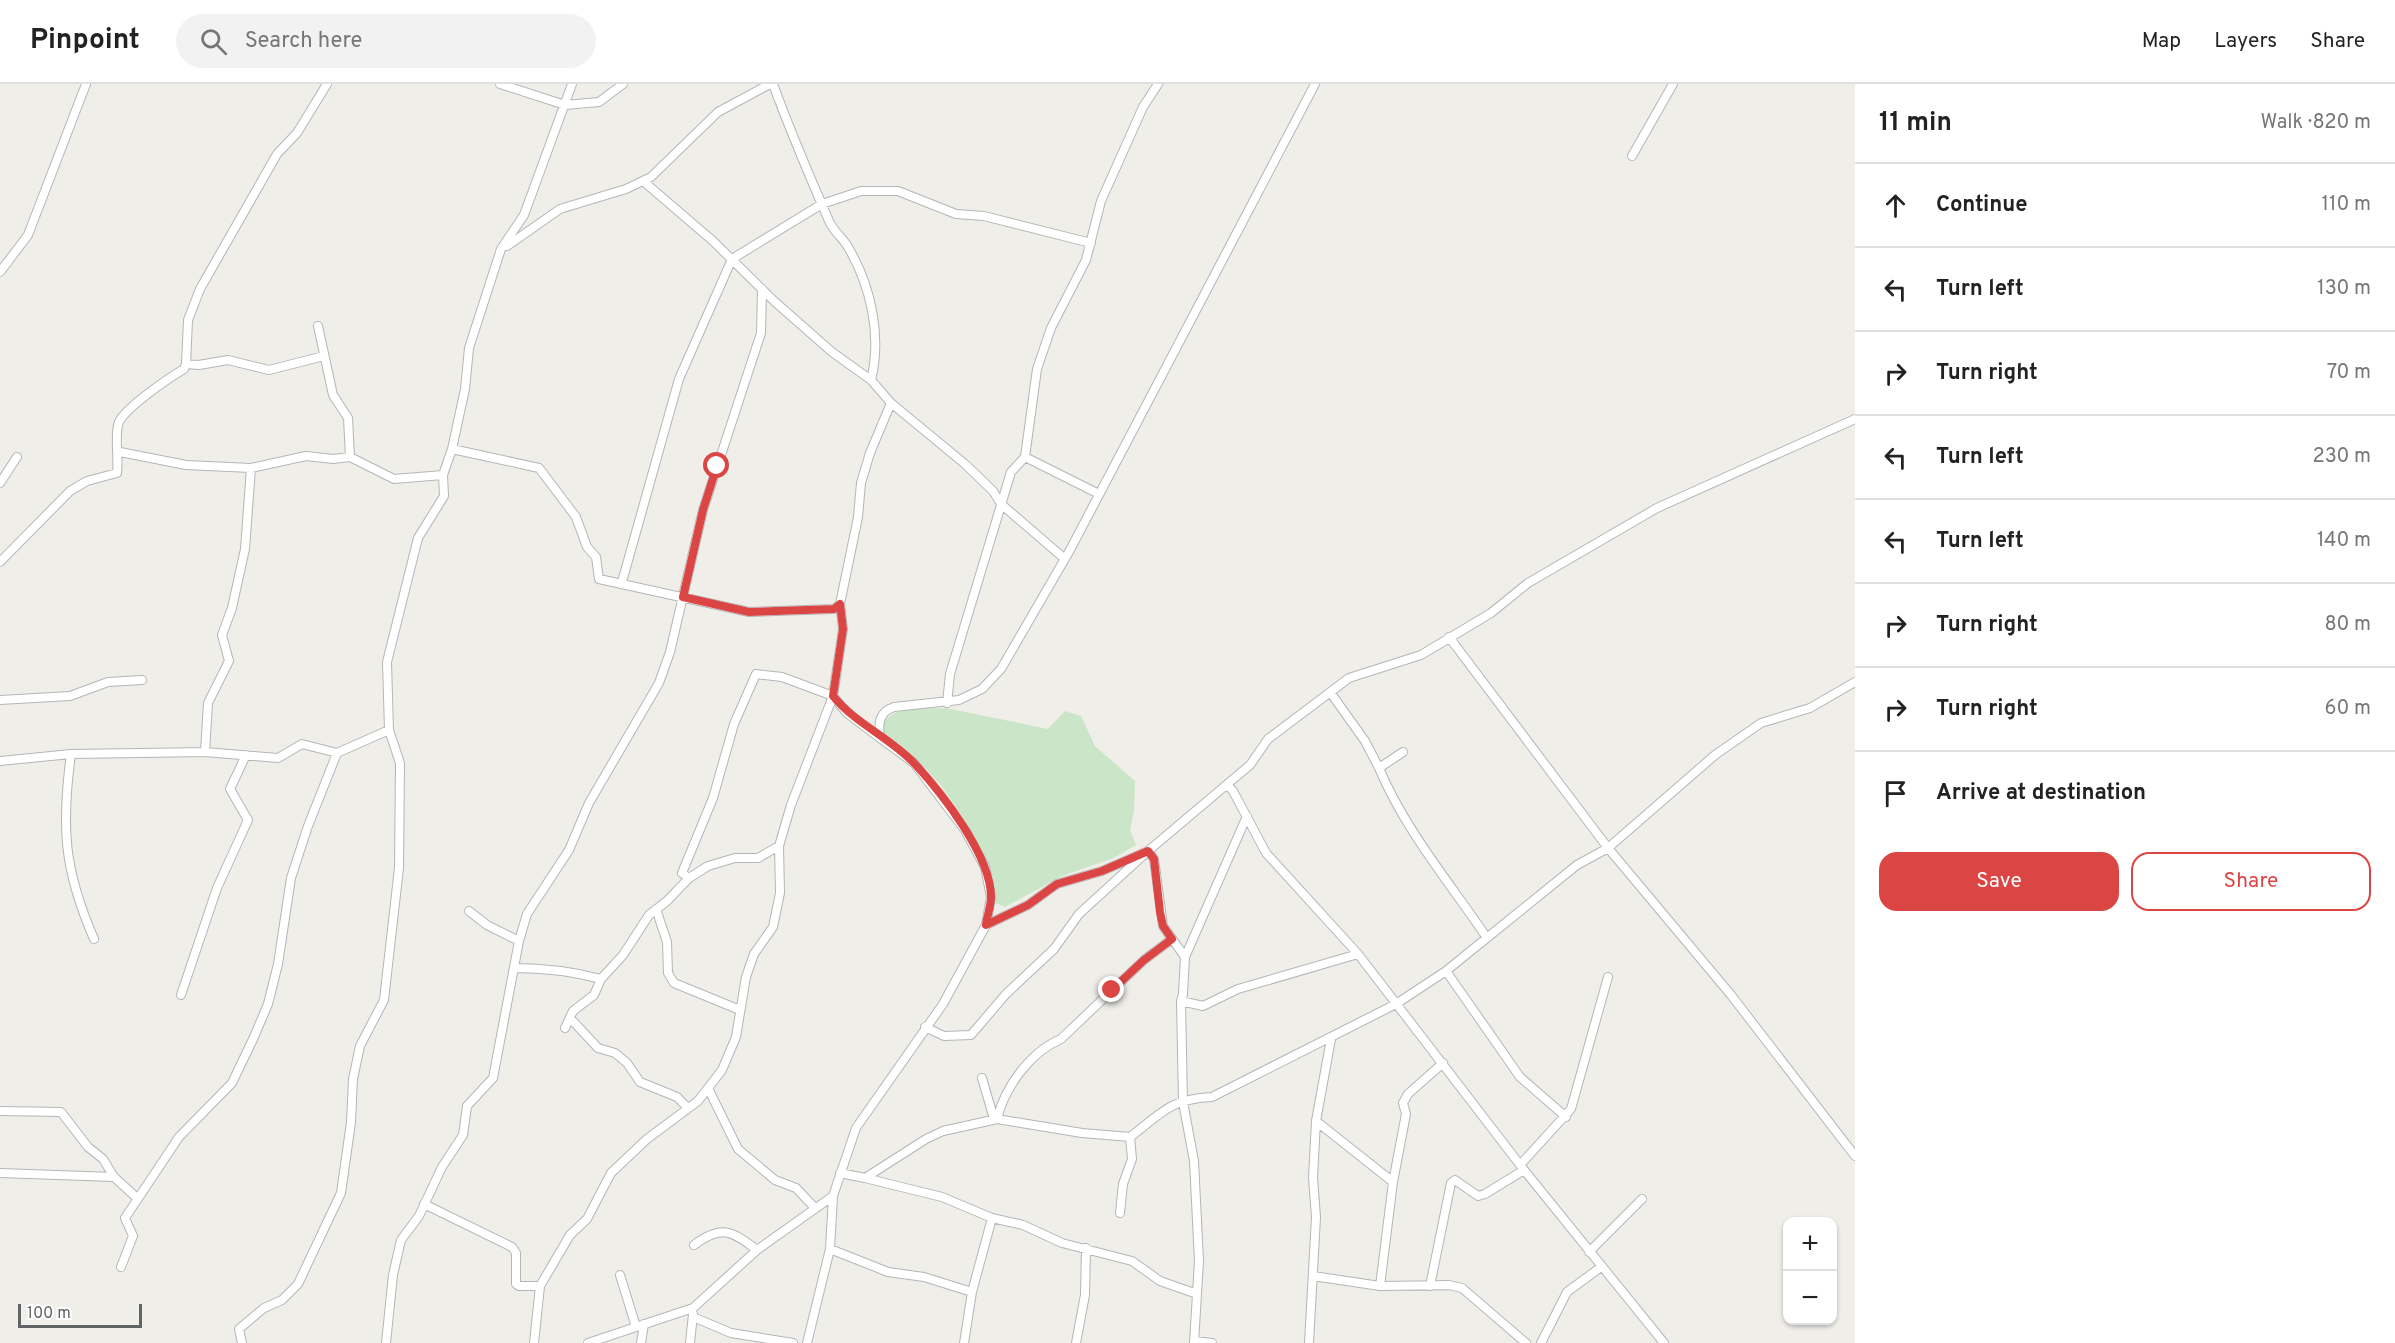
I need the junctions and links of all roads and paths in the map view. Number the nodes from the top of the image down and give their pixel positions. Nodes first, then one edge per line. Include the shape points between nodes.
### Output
1 (86, 84) edge
2 (327, 84) edge
3 (500, 84) edge
4 (572, 84) edge
5 (623, 84) edge
6 (771, 84) edge
7 (1158, 84) edge
8 (1315, 84) edge
9 (1673, 84) edge
10 (565, 105) junction
11 (1632, 156) dead end
12 (643, 181) junction
13 (822, 204) junction
14 (1091, 243) junction
15 (501, 249) junction
16 (732, 259) junction
17 (0, 272) edge
18 (762, 289) junction
19 (318, 326) dead end
20 (324, 356) junction
21 (186, 364) junction
22 (871, 380) junction
23 (891, 403) junction
24 (1855, 419) edge
25 (452, 449) junction
26 (120, 452) junction
27 (17, 457) dead end
28 (350, 457) junction
29 (1025, 457) junction
30 (251, 468) junction
31 (443, 475) junction
32 (0, 483) edge
33 (1099, 494) junction
34 (1000, 504) junction
35 (1065, 559) junction
36 (0, 562) edge
37 (622, 582) junction
38 (683, 597) junction
39 (840, 604) junction
40 (1449, 637) junction
41 (142, 680) dead end
42 (1855, 682) edge
43 (1330, 692) junction
44 (833, 696) junction
45 (0, 700) edge
46 (947, 703) junction
47 (389, 730) junction
48 (880, 738) junction
49 (205, 752) junction
50 (1403, 752) dead end
51 (338, 753) junction
52 (71, 754) junction
53 (246, 755) junction
54 (0, 761) edge
55 (1379, 768) junction
56 (1227, 785) junction
57 (1247, 816) junction
58 (779, 846) junction
59 (1608, 848) junction
60 (1148, 851) junction
61 (689, 878) junction
62 (656, 909) junction
63 (469, 911) dead end
64 (986, 925) junction
65 (1487, 938) junction
66 (94, 939) dead end
67 (1172, 939) junction
68 (519, 941) junction
69 (1358, 954) junction
70 (1185, 957) junction
71 (514, 968) junction
72 (1446, 972) junction
73 (1608, 977) dead end
74 (601, 979) junction
75 (181, 995) dead end
76 (1180, 1001) junction
77 (1396, 1004) junction
78 (740, 1010) junction
79 (570, 1018) junction
80 (565, 1028) dead end
81 (926, 1028) junction
82 (1331, 1039) junction
83 (1443, 1063) junction
84 (982, 1078) dead end
85 (708, 1088) junction
86 (1183, 1102) junction
87 (688, 1108) junction
88 (0, 1111) edge
89 (1566, 1117) junction
90 (996, 1119) junction
91 (1316, 1121) junction
92 (1130, 1137) junction
93 (1855, 1156) edge
94 (1522, 1168) junction
95 (0, 1173) edge
96 (840, 1173) junction
97 (114, 1177) junction
98 (865, 1178) junction
99 (1393, 1182) junction
100 (833, 1196) junction
101 (137, 1198) junction
102 (1642, 1199) dead end
103 (424, 1204) junction
104 (815, 1208) junction
105 (1120, 1213) dead end
106 (992, 1218) junction
107 (693, 1245) dead end
108 (1086, 1248) junction
109 (830, 1249) junction
110 (757, 1250) junction
111 (1589, 1252) junction
112 (122, 1267) dead end
113 (1601, 1267) junction
114 (620, 1275) dead end
115 (1312, 1276) junction
116 (540, 1286) junction
117 (1380, 1286) junction
118 (1430, 1286) junction
119 (972, 1292) junction
120 (1197, 1294) junction
121 (693, 1312) junction
122 (640, 1326) junction
123 (1194, 1342) edge
124 (242, 1343) edge
125 (386, 1343) edge
126 (534, 1343) edge
127 (588, 1343) edge
128 (641, 1343) edge
129 (690, 1343) edge
130 (793, 1343) edge
131 (807, 1343) edge
132 (964, 1343) edge
133 (1076, 1343) edge
134 (1212, 1343) edge
135 (1309, 1343) edge
136 (1526, 1343) edge
137 (1541, 1343) edge
138 (1664, 1343) edge

1 - 17 street via 28,235
2 - 21 street via 297,132 277,154 200,289 188,320
3 - 10 street
4 - 10 street
5 - 10 street via 599,102
6 - 12 street via 718,112
6 - 13 street
7 - 14 street via 1143,107 1101,201
8 - 33 street
9 - 11 street
10 - 15 street via 524,215
12 - 15 street via 560,209
12 - 16 street
13 - 14 street via 861,192 898,191 956,214 984,216
13 - 16 street
13 - 22 street via 854,258 873,316 876,362
14 - 29 street via 1037,369
15 - 25 street via 469,348
16 - 18 street
16 - 37 street via 679,379
18 - 22 street via 832,352
18 - 38 street via 761,333 703,510
19 - 20 street
20 - 21 street via 269,370 228,360
20 - 28 street via 333,395 348,418
21 - 26 street via 125,413 117,434
22 - 23 street
23 - 34 street via 965,464 993,491
23 - 39 street via 861,483
24 - 40 street via 1657,508 1528,583 1491,613
25 - 31 street
25 - 37 street via 538,468 576,517 587,547 596,557 600,579
26 - 30 street via 186,465
26 - 36 street via 117,473 87,481 70,491
27 - 32 street
28 - 30 street via 306,456
28 - 31 street via 394,479
29 - 33 street
29 - 34 street via 1011,472
30 - 49 street via 245,549 222,635 229,661 208,703
31 - 47 street via 444,496 418,538 387,662
33 - 35 street
34 - 35 street
34 - 46 street via 950,675
35 - 46 street via 1001,669 982,688
37 - 38 street
38 - 39 street via 749,612 834,609
38 - 68 street via 659,683 589,803 569,850 527,914
39 - 44 street via 843,629
40 - 43 street via 1421,655 1349,678
40 - 59 street
41 - 45 street via 108,682 70,696
42 - 59 street via 1810,708 1761,723 1715,755
43 - 55 street
43 - 56 street via 1268,739 1250,765
44 - 48 street
44 - 58 street
44 - 61 street via 782,677 756,674 734,724 713,798 682,873
46 - 48 street via 886,710 880,718
47 - 51 street
47 - 124 street via 400,764 394,928 384,1000 360,1046 353,1079 341,1193 298,1284 282,1300 264,1308 239,1329
48 - 64 street via 914,763 965,830 985,867 991,897
49 - 52 street
49 - 53 street
50 - 55 street
51 - 53 street via 302,744 278,758
51 - 101 street via 291,878 278,964 254,1037 232,1083 179,1137
52 - 54 street
52 - 66 street via 67,861
53 - 75 street via 230,789 248,820 217,888
55 - 65 street via 1402,813
56 - 57 street
56 - 60 street
57 - 69 street via 1266,853
57 - 70 street
58 - 61 street via 758,858 735,858 708,866
58 - 78 street via 780,893 773,927 754,954
59 - 65 street via 1577,865
59 - 93 street via 1731,995
60 - 64 street via 1102,871 1057,884 1028,905
60 - 67 street via 1154,859 1163,926
60 - 81 street via 1079,914 1054,950 1006,994 971,1035 944,1036
61 - 62 street
62 - 74 street
62 - 78 street via 667,942 668,973 674,983
63 - 68 street
64 - 81 street via 944,1004
65 - 72 street
67 - 70 street
67 - 90 street via 1144,960 1061,1039 1044,1046 1002,1099
68 - 71 street
69 - 76 street via 1238,989 1203,1005
69 - 77 street
70 - 76 street via 1184,994
71 - 74 street via 577,972
71 - 103 street via 493,1078 467,1106 463,1135
72 - 77 street
72 - 89 street via 1520,1077
73 - 89 street
74 - 79 street via 594,995
76 - 86 street
77 - 82 street
77 - 83 street
78 - 85 street via 736,1037 722,1070
79 - 80 street
79 - 87 street via 598,1048 615,1053 627,1063 640,1082 677,1097
81 - 96 street via 856,1128
82 - 86 street via 1212,1097
82 - 91 street
83 - 94 street
83 - 99 street via 1403,1102 1406,1114
84 - 90 street
85 - 87 street
85 - 104 street via 738,1149 775,1180 796,1188
86 - 92 street via 1168,1105
86 - 120 street via 1194,1161
87 - 116 street via 611,1173 587,1219 570,1235
88 - 97 street via 60,1112 103,1159
89 - 94 street
90 - 92 street
90 - 98 street via 926,1139
91 - 99 street
91 - 115 street
92 - 105 street via 1132,1159 1123,1184
94 - 111 street
94 - 118 street via 1478,1196 1462,1182 1451,1183
95 - 97 street
96 - 98 street
96 - 100 street
97 - 101 street
98 - 106 street via 942,1197
99 - 117 street
100 - 104 street
100 - 109 street
101 - 112 street via 125,1218 133,1236
102 - 111 street
103 - 116 street via 512,1247 516,1253 516,1284
103 - 125 street via 401,1240
104 - 110 street
106 - 108 street
106 - 119 street
107 - 110 street via 710,1232 726,1232 738,1235
108 - 120 street via 1132,1261 1160,1281
108 - 133 street via 1085,1295
109 - 119 street via 888,1272 924,1276
109 - 131 street
110 - 121 street
111 - 113 street
113 - 137 street via 1567,1292
113 - 138 street
114 - 122 street
115 - 117 street
115 - 135 street
116 - 126 street
117 - 118 street
118 - 136 street via 1462,1288
119 - 132 street
120 - 123 street
121 - 122 street
121 - 129 street
121 - 130 street via 731,1333
122 - 127 street
122 - 128 street
123 - 134 street

